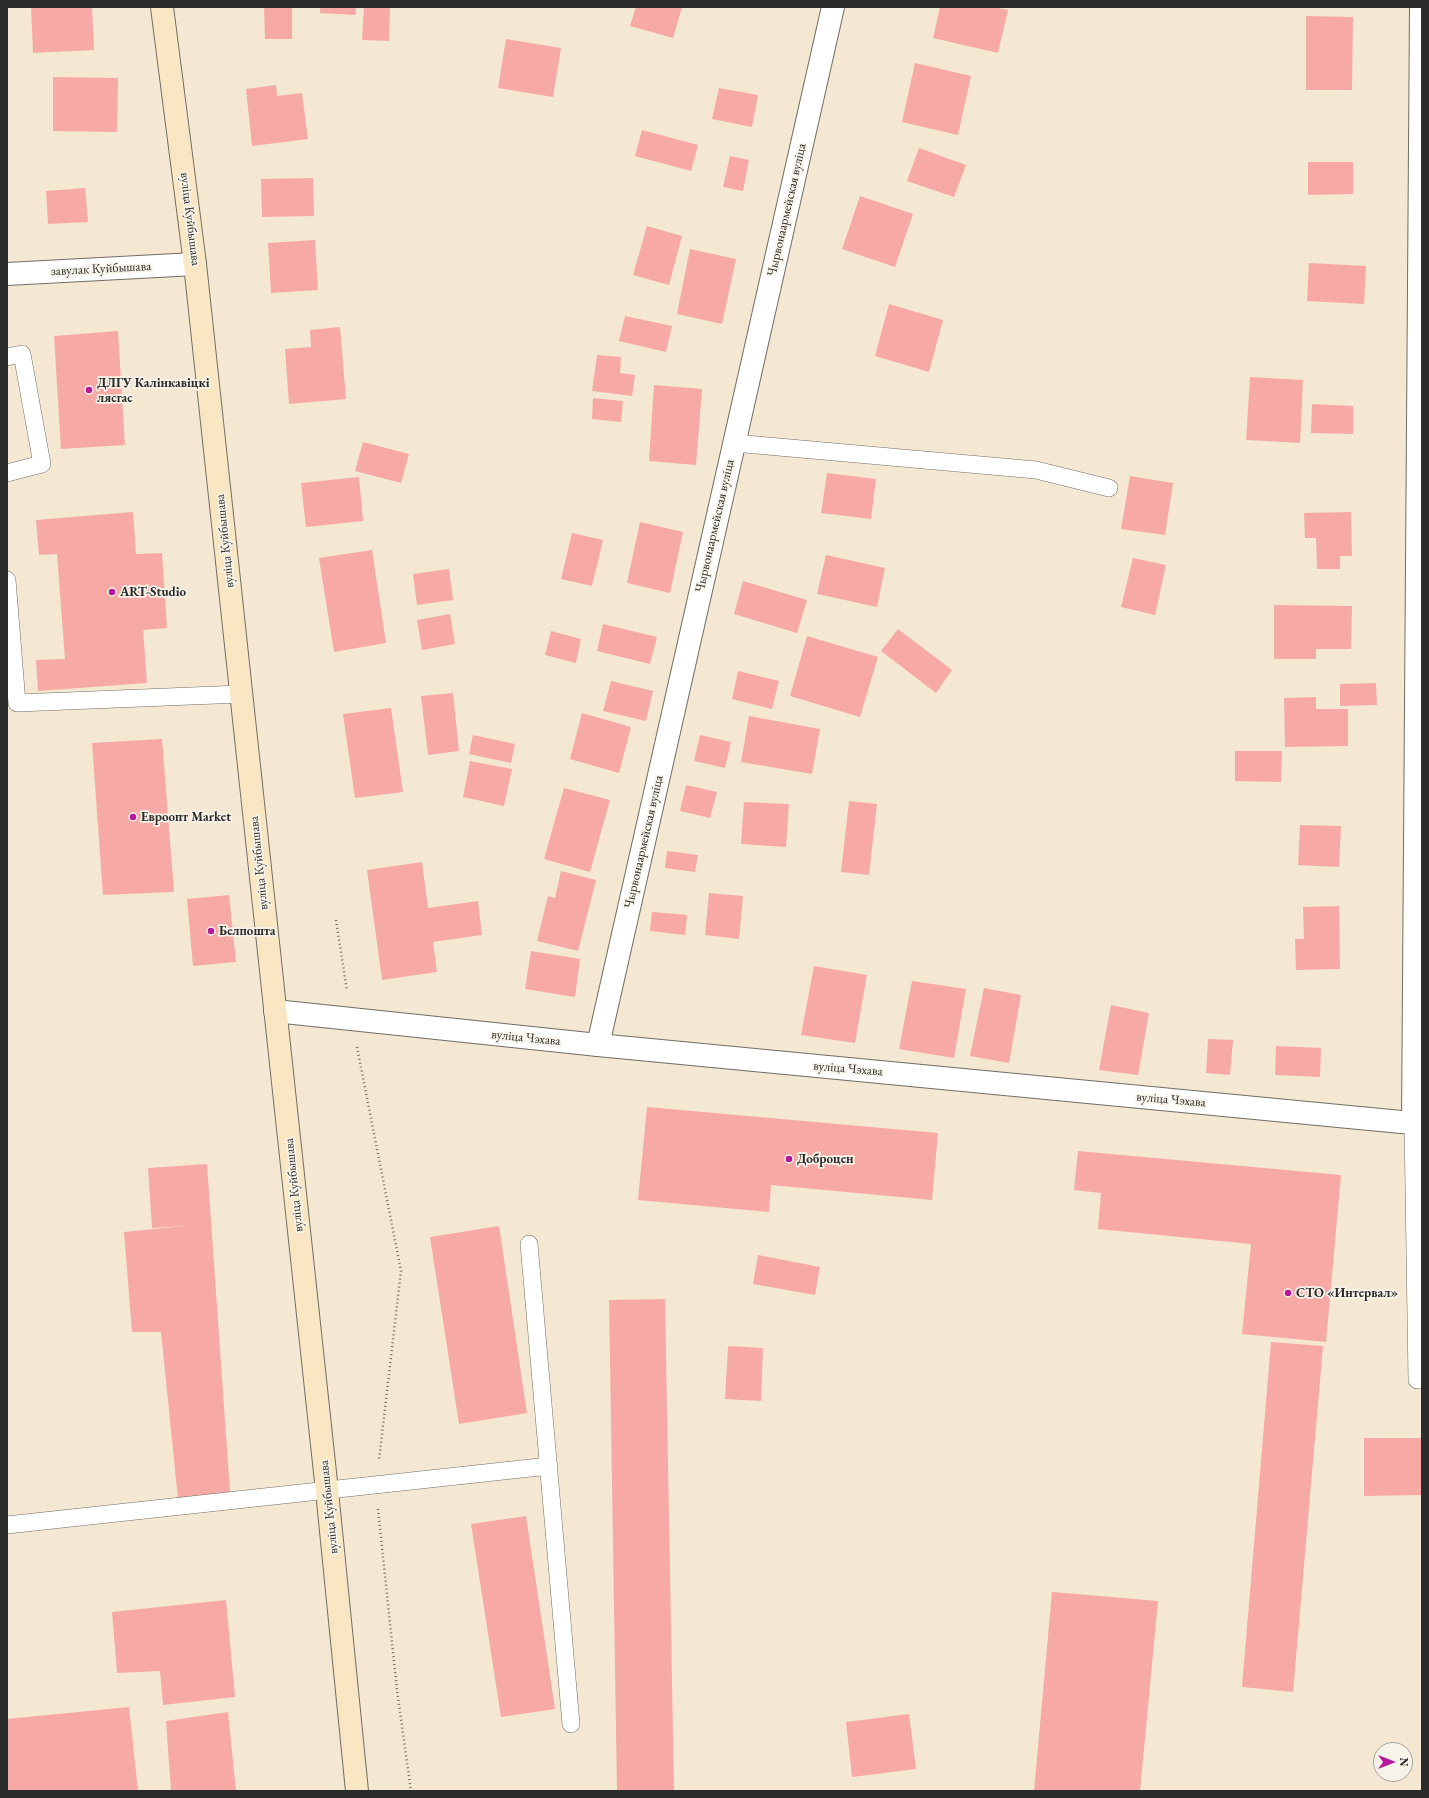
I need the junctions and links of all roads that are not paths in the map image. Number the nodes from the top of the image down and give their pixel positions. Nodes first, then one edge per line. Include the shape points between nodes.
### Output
1 (162, 7) edge
2 (833, 7) edge
3 (1421, 7) edge
4 (196, 264) junction
5 (7, 274) edge
6 (7, 356) edge
7 (734, 443) junction
8 (7, 473) edge
9 (1109, 488) dead end
10 (7, 580) edge
11 (241, 694) junction
12 (275, 1011) junction
13 (598, 1045) junction
14 (1418, 1124) edge
15 (529, 1244) dead end
16 (1422, 1380) edge
17 (549, 1466) junction
18 (327, 1491) junction
19 (7, 1524) edge
20 (571, 1724) dead end
21 (356, 1791) edge

1 - 4 main road, вуліца Куйбышава
2 - 7 street, Чырвонаармейская вуліца
3 - 14 street
4 - 5 street, завулак Куйбышава
4 - 11 main road, вуліца Куйбышава
6 - 8 lane via 22,354 42,464
7 - 9 lane via 1036,470
7 - 13 street, Чырвонаармейская вуліца
10 - 11 lane via 17,703
11 - 12 main road, вуліца Куйбышава
12 - 13 street, вуліца Чэхава
12 - 18 main road, вуліца Куйбышава
13 - 14 street, вуліца Чэхава
14 - 16 lane via 1417,1380
15 - 17 lane
17 - 18 lane
17 - 20 lane
18 - 19 lane
18 - 21 main road, вуліца Куйбышава

